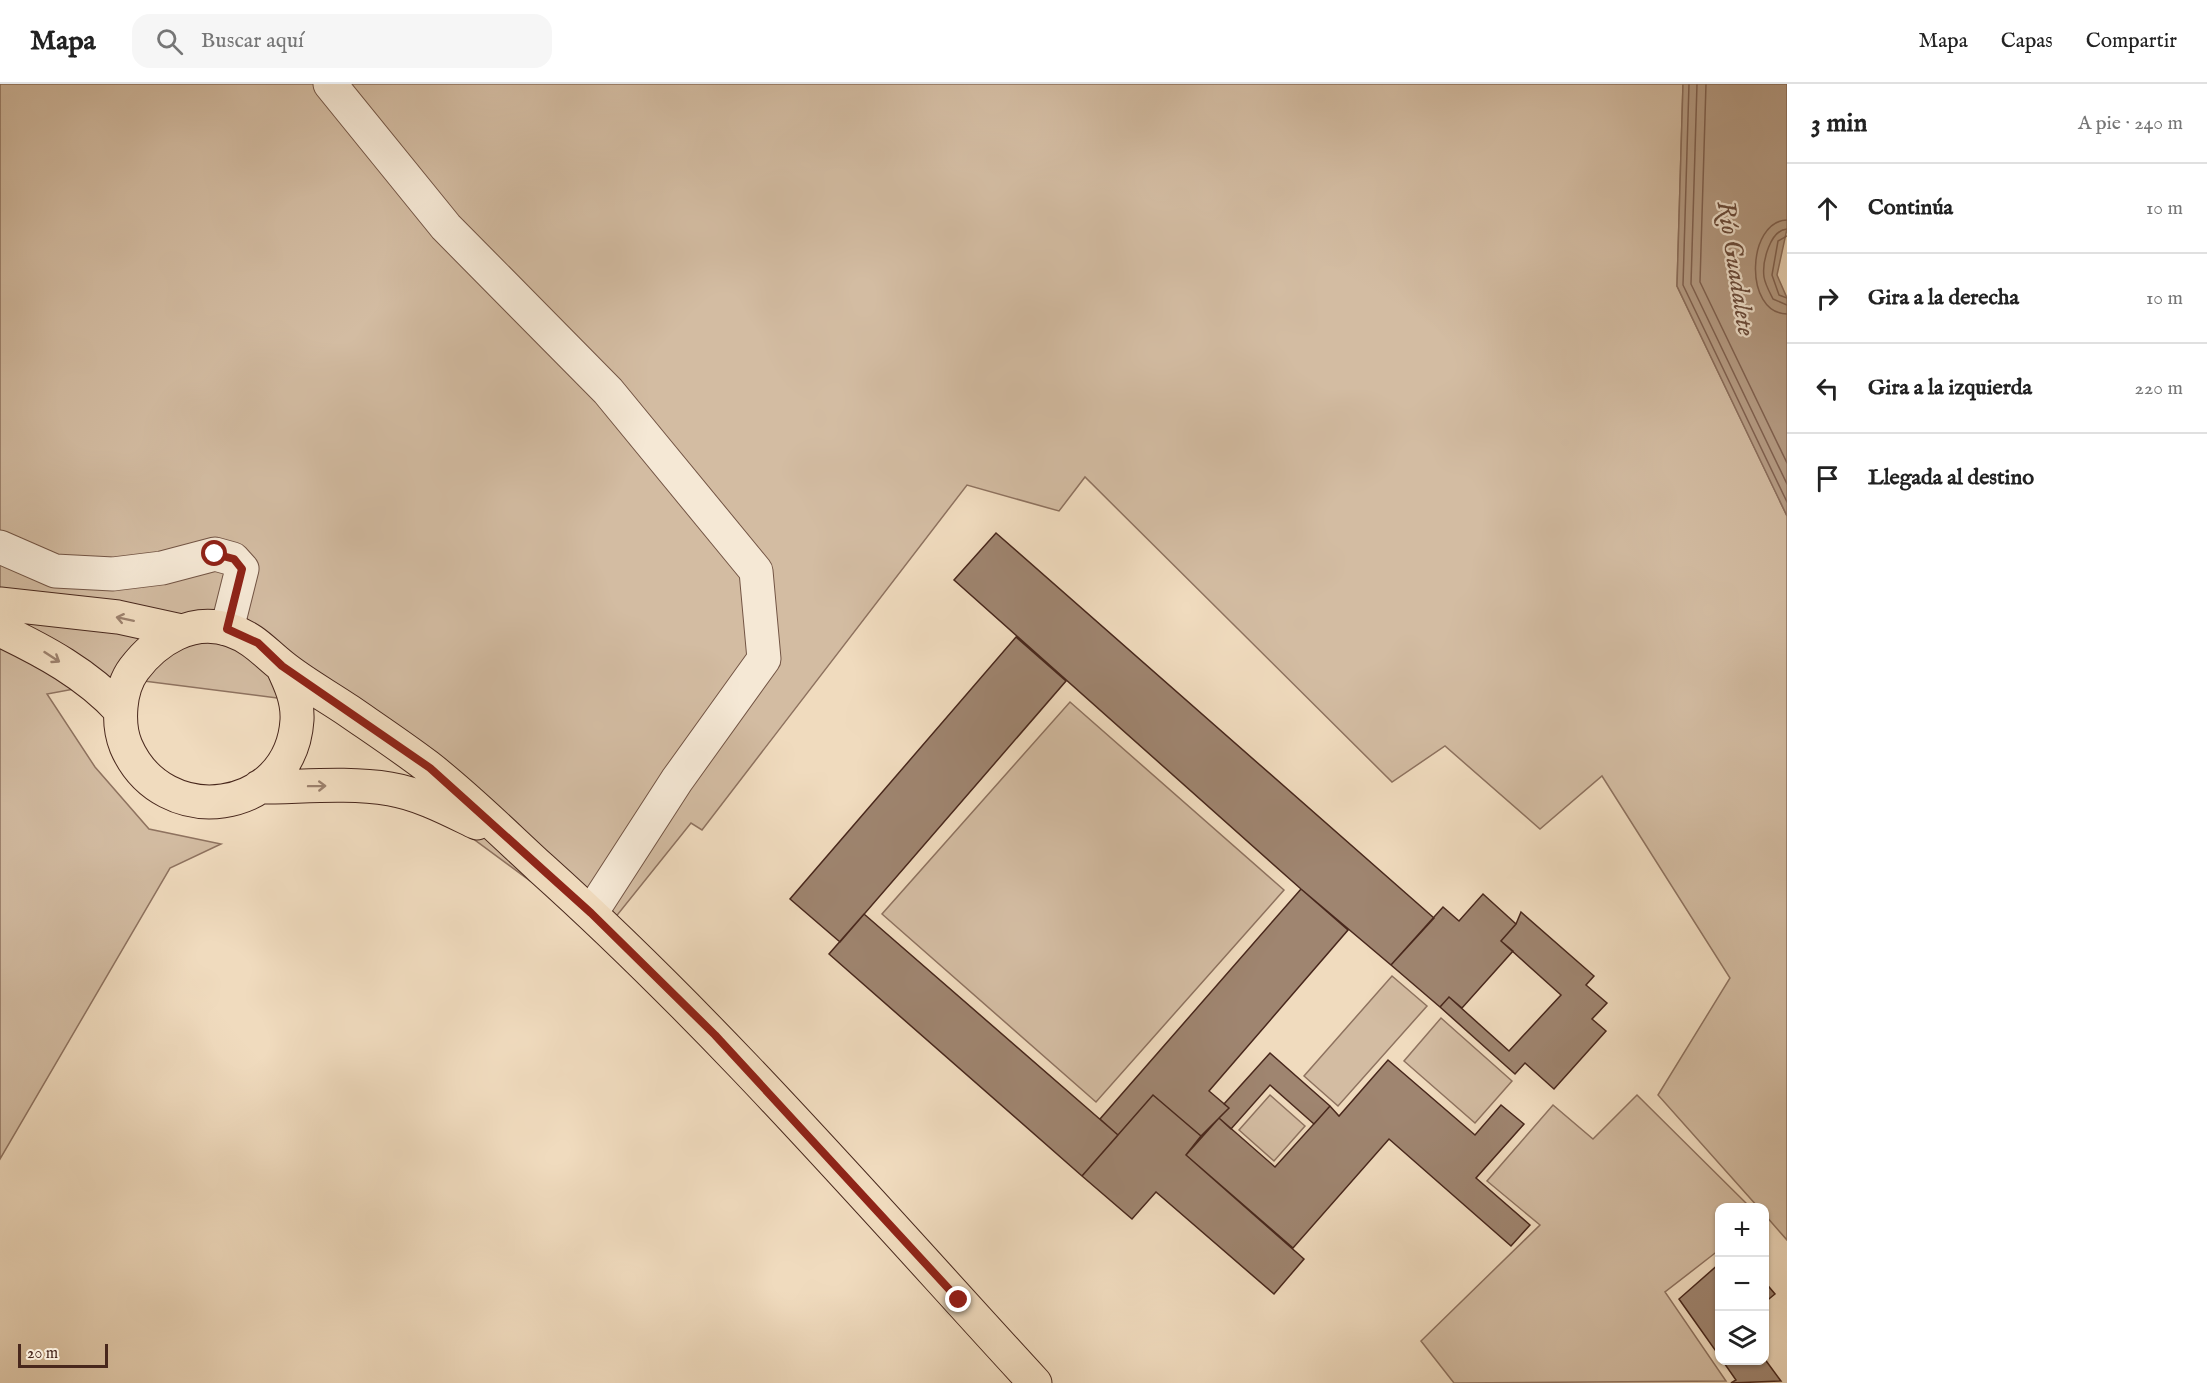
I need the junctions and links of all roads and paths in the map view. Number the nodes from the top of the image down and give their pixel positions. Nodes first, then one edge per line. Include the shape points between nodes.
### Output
1 (330, 84) edge
2 (0, 547) edge
3 (0, 604) edge
4 (227, 629) junction
5 (0, 630) edge
6 (182, 631) junction
7 (282, 666) junction
8 (120, 710) junction
9 (259, 788) junction
10 (504, 834) junction
11 (591, 913) junction
12 (1035, 1383) edge

1 - 11 lane via 446,227 608,392 756,571 764,658 677,780
2 - 4 lane via 55,571 113,574 162,568 215,554 234,559 242,569
6 -> 3 main road via 118,617
4 - 6 main road
4 - 7 main road via 258,643
5 -> 8 main road via 49,654 104,693
6 - 8 main road via 151,648 143,657 129,676
7 - 9 main road via 293,691 297,718 292,745 279,769
7 - 10 main road via 430,768
8 - 9 main road via 124,743 140,772 165,792 196,803 229,801
9 -> 10 main road via 391,789
10 - 11 main road
11 - 12 main road via 715,1035

